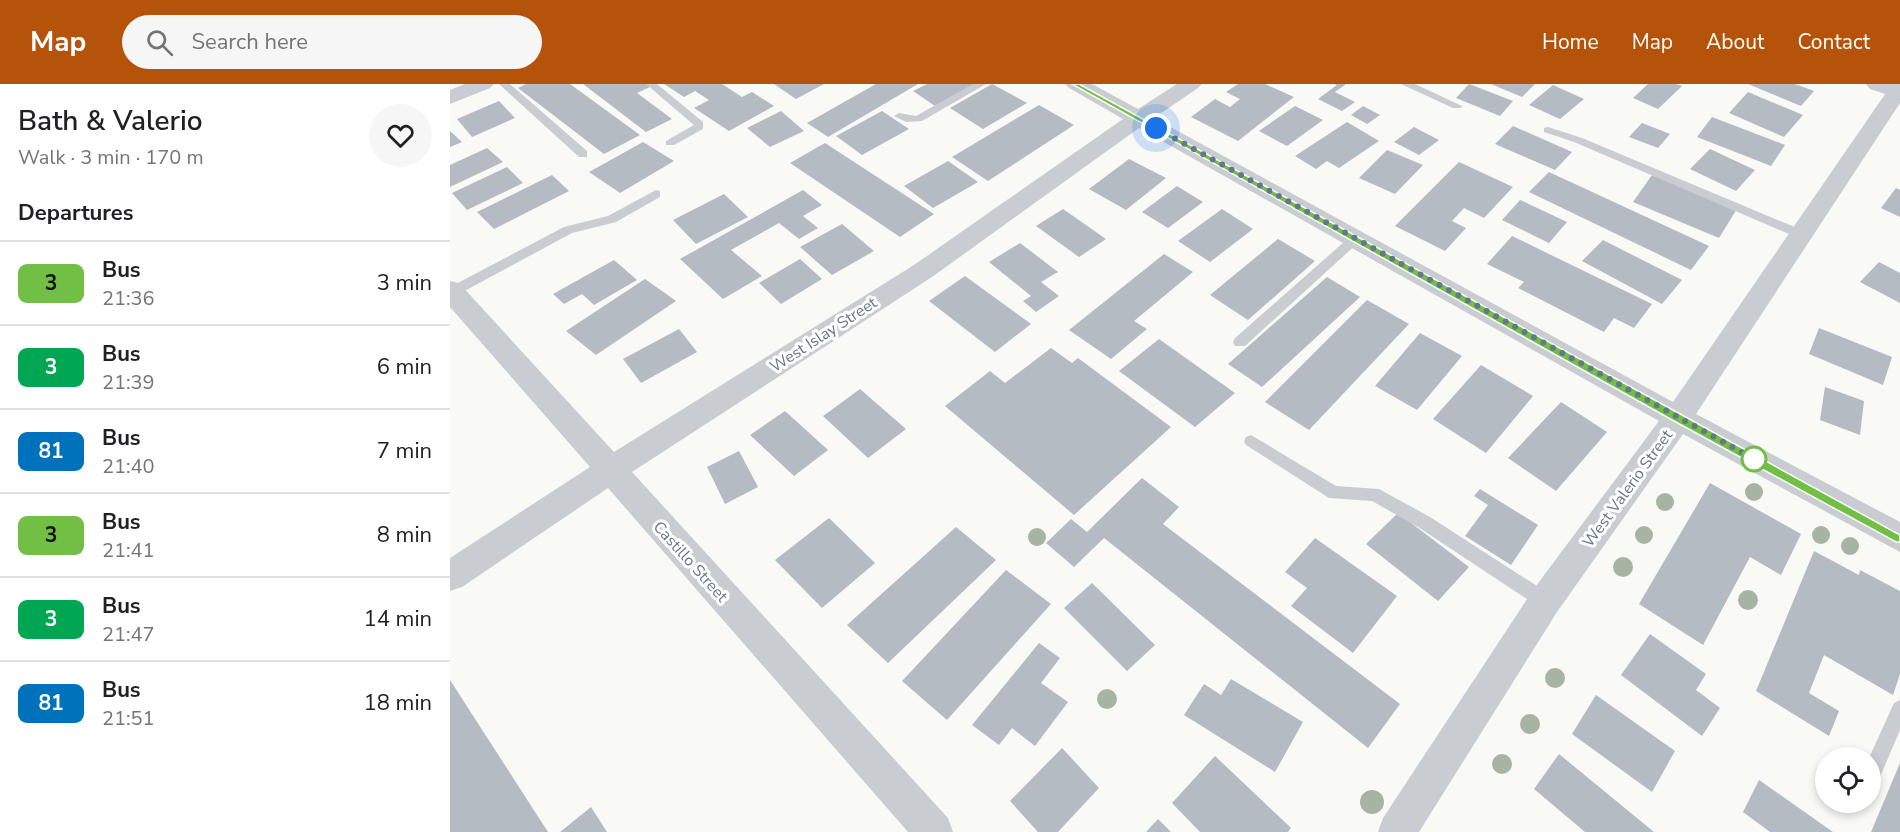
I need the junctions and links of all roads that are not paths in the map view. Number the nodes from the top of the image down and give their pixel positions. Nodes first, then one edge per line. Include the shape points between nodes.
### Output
1 (483, 84) edge
2 (504, 84) edge
3 (651, 84) edge
4 (981, 84) edge
5 (1076, 84) edge
6 (1191, 84) edge
7 (1406, 84) edge
8 (1894, 88) edge
9 (450, 98) edge
10 (1456, 106) dead end
11 (899, 116) dead end
12 (1137, 118) junction
13 (1548, 130) dead end
14 (670, 143) dead end
15 (583, 154) dead end
16 (656, 194) dead end
17 (1800, 234) junction
18 (1356, 238) junction
19 (451, 291) edge
20 (1240, 342) dead end
21 (1678, 418) junction
22 (1251, 441) dead end
23 (609, 470) junction
24 (1900, 538) edge
25 (463, 567) edge
26 (1545, 601) junction
27 (1900, 709) edge
28 (1881, 752) edge
29 (934, 832) edge
30 (1397, 832) edge

1 - 9 street
2 - 15 lane
3 - 14 lane via 699,124
4 - 11 lane via 918,119
5 - 12 street
6 - 12 street, West Islay Street
7 - 10 lane
8 - 17 street, West Valerio Street
12 - 18 street
12 - 23 street, West Islay Street via 923,270
13 - 17 lane
16 - 19 lane via 612,219 568,230
17 - 21 street, West Valerio Street
18 - 20 lane
18 - 21 street
19 - 23 street, Castillo Street
21 - 24 street
21 - 26 street, West Valerio Street
22 - 26 lane via 1334,493 1374,495 1424,522
23 - 25 street, West Islay Street
23 - 29 street, Castillo Street
26 - 30 street, West Valerio Street
27 - 28 lane

